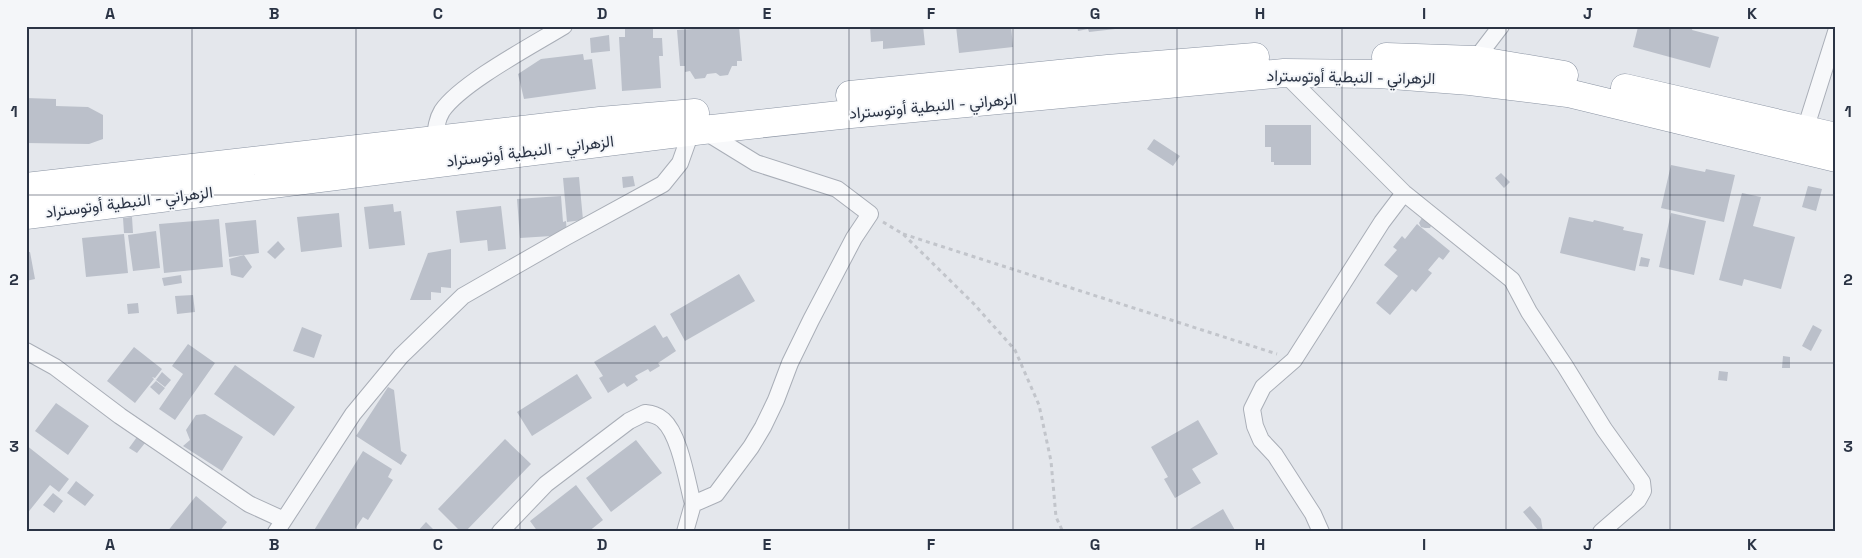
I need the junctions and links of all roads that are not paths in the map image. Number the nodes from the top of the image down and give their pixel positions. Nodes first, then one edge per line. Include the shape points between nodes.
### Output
1 (564, 26) edge
2 (1501, 26) edge
3 (1836, 32) edge
4 (1475, 60) junction
5 (1284, 73) junction
6 (682, 128) junction
7 (1805, 130) junction
8 (601, 131) junction
9 (1836, 137) edge
10 (435, 141) junction
11 (1836, 158) edge
12 (26, 187) edge
13 (1404, 193) junction
14 (26, 215) edge
15 (26, 351) edge
16 (693, 504) junction
17 (280, 526) edge
18 (500, 532) edge
19 (685, 532) edge
20 (1321, 532) edge
21 (1601, 532) edge

1 - 10 street via 484,75 452,99 436,124
2 - 4 street
3 - 7 street
4 - 6 highway, الزهراني - النبطية أوتوستراد via 1294,55 1194,61 919,88
4 - 7 highway, الزهراني - النبطية أوتوستراد via 1581,78
5 - 6 highway, الزهراني - النبطية أوتوستراد
5 - 11 highway, الزهراني - النبطية أوتوستراد via 1379,74 1568,93
5 - 13 street
6 - 8 highway, الزهراني - النبطية أوتوستراد
6 - 16 street via 756,163 837,189 870,214 811,320 759,434 716,494
6 - 17 street via 680,163 663,184 463,296 401,356 353,414
7 - 9 highway, الزهراني - النبطية أوتوستراد
8 - 10 highway, الزهراني - النبطية أوتوستراد
8 - 14 highway, الزهراني - النبطية أوتوستراد
10 - 12 highway, الزهراني - النبطية أوتوستراد
13 - 20 street via 1294,360 1264,387 1252,409 1261,440 1280,463
13 - 21 street via 1512,280 1604,429 1638,475 1643,491 1638,500
15 - 17 street via 55,367 120,416
16 - 18 street via 678,445 662,418 645,413 629,420 546,484
16 - 19 street

